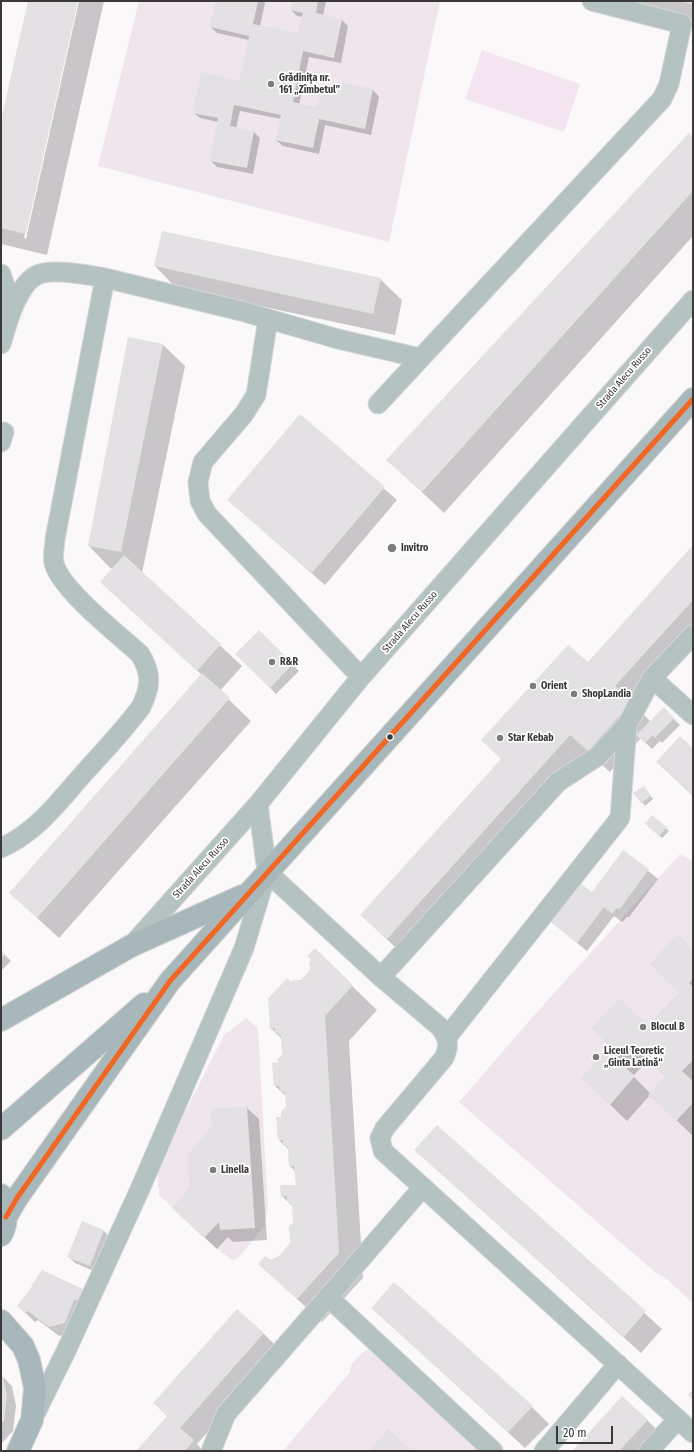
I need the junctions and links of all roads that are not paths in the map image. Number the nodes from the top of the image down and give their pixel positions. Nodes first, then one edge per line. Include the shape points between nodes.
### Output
1 (592, 1) edge
2 (1, 274) edge
3 (105, 278) junction
4 (693, 300) edge
5 (10, 312) junction
6 (268, 319) junction
7 (1, 344) edge
8 (420, 358) junction
9 (693, 399) edge
10 (378, 404) dead end
11 (693, 635) edge
12 (361, 677) junction
13 (652, 678) junction
14 (693, 715) edge
15 (627, 725) junction
16 (258, 804) junction
17 (1, 848) edge
18 (266, 872) junction
19 (248, 893) junction
20 (131, 946) junction
21 (381, 977) junction
22 (170, 981) junction
23 (1, 1020) edge
24 (447, 1037) junction
25 (1, 1129) edge
26 (423, 1187) junction
27 (1, 1195) edge
28 (4, 1226) edge
29 (328, 1297) junction
30 (2, 1321) edge
31 (618, 1364) junction
32 (678, 1419) junction
33 (32, 1420) junction
34 (693, 1433) edge
35 (18, 1451) edge
36 (212, 1451) edge
37 (493, 1451) edge
38 (544, 1451) edge
39 (649, 1451) edge

1 - 8 street via 682,24 669,84 662,99
2 - 5 street
3 - 5 street via 53,272 38,275 26,285
3 - 6 street
3 - 17 street via 55,539 54,562 60,579 71,591 140,654 147,666 150,682 148,693 132,720 34,828
4 - 12 street, Strada Alecu Russo
5 - 7 street
6 - 8 street via 345,341
6 - 12 street via 256,395 244,414 203,462 198,482 200,501 207,514
8 - 10 street
9 - 18 main road
11 - 13 street
12 - 16 street, Strada Alecu Russo
13 - 14 street
13 - 15 street
15 - 21 street via 598,756 558,782
15 - 24 street via 620,818
16 - 18 street
16 - 20 street, Strada Alecu Russo
18 - 19 main road
18 - 21 street
18 - 33 street via 244,948 222,1003 109,1258
19 - 20 main road
19 - 22 main road
20 - 23 main road
21 - 24 street via 440,1027
22 - 25 main road
22 - 28 main road via 18,1198
24 - 26 street via 448,1048 444,1058 385,1128 380,1138 383,1151
26 - 29 street
26 - 31 street
27 - 28 main road via 5,1204
29 - 36 street via 226,1414
29 - 37 street
30 - 33 main road via 23,1346 29,1360 35,1388
31 - 32 street
31 - 38 street
32 - 34 street
32 - 39 street
33 - 35 main road

